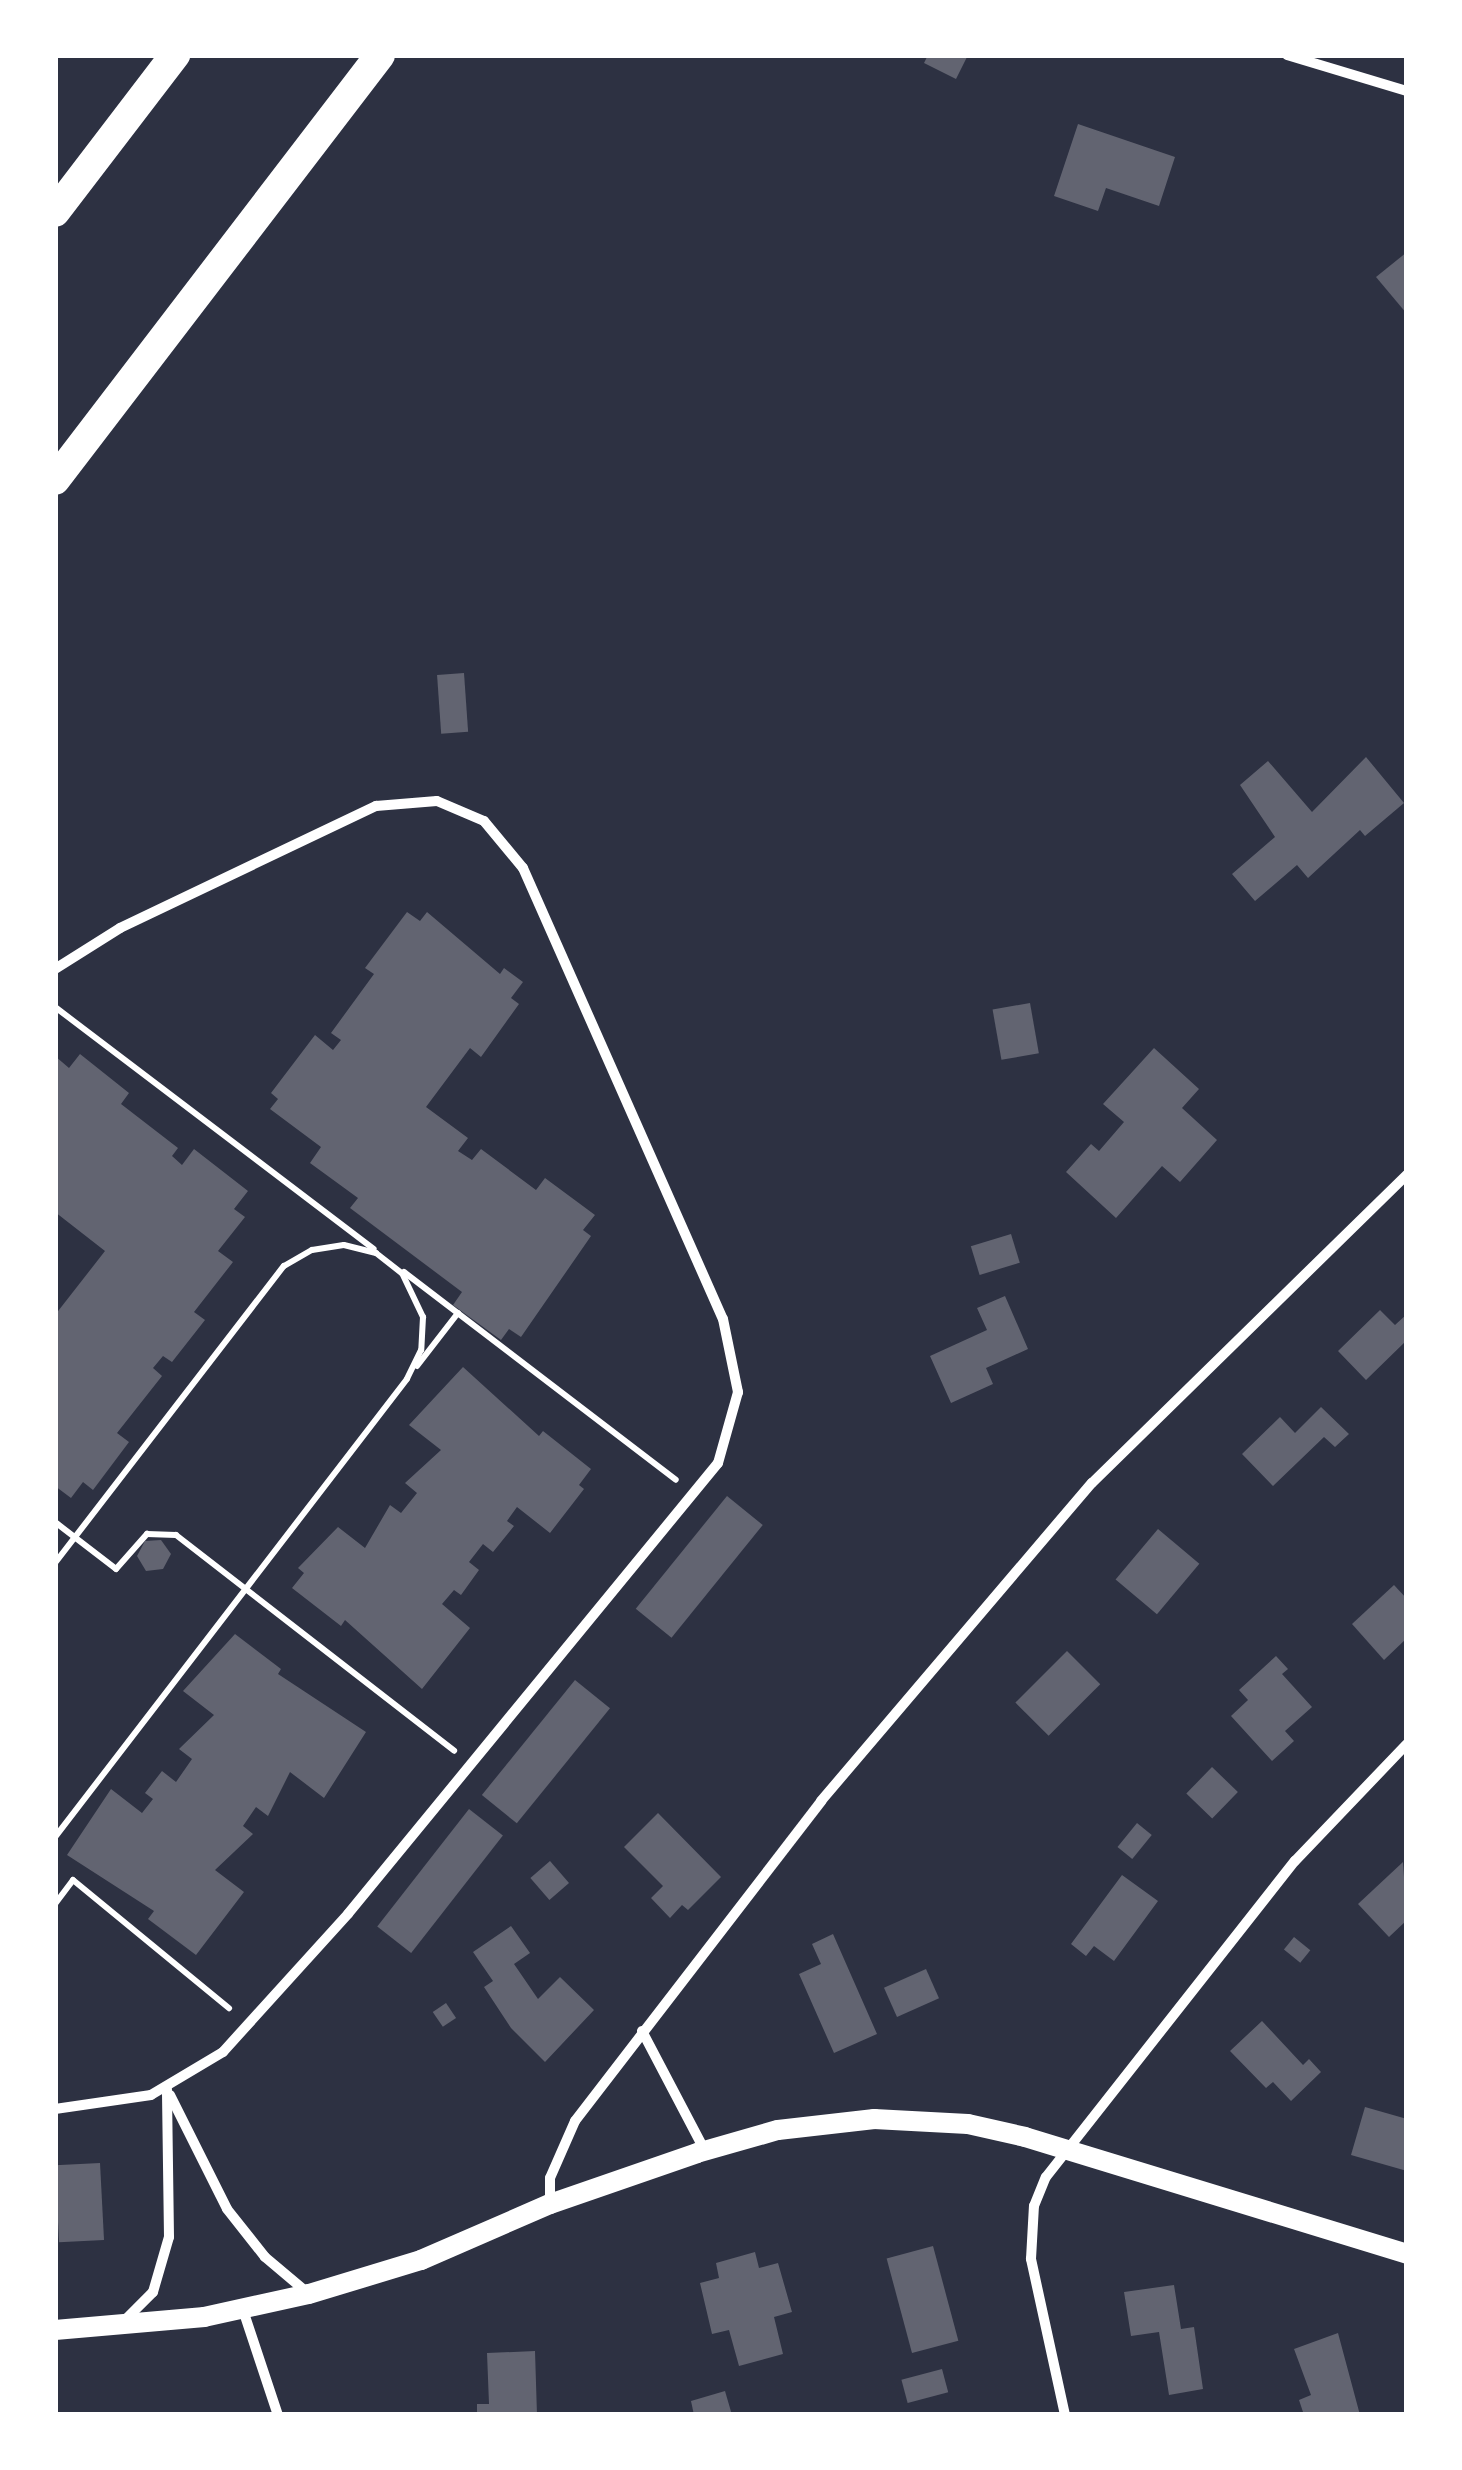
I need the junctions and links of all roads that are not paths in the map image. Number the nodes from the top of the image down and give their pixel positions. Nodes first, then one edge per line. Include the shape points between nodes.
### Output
1 (175, 55) edge
2 (380, 55) edge
3 (1286, 55) edge
4 (1407, 91) edge
5 (55, 212) edge
6 (55, 480) edge
7 (55, 969) edge
8 (1407, 1174) edge
9 (1407, 1744) edge
10 (642, 2031) junction
11 (167, 2089) junction
12 (55, 2108) edge
13 (1068, 2148) junction
14 (705, 2150) junction
15 (550, 2204) junction
16 (1407, 2254) edge
17 (309, 2294) junction
18 (243, 2310) junction
19 (94, 2328) junction
20 (55, 2330) edge
21 (278, 2415) edge
22 (1066, 2415) edge

1 - 5 highway
2 - 6 highway
3 - 4 street
7 - 11 street via 120,928 376,806 437,801 492,828 523,868 732,1342 738,1379 732,1429 718,1463 694,1493 247,2026 211,2063
8 - 10 street via 1092,1483 995,1591
9 - 13 street via 1295,1861
10 - 14 street
10 - 15 street via 575,2120 550,2178
11 - 12 street via 118,2103
11 - 17 street via 226,2209 265,2257
11 - 19 street via 169,2237 162,2272 135,2313
13 - 14 main road via 968,2124 874,2119 790,2128
13 - 16 main road
13 - 22 street via 1040,2191 1030,2238
14 - 15 main road
15 - 17 main road via 421,2260
17 - 18 main road
18 - 19 main road
18 - 21 street
19 - 20 main road

